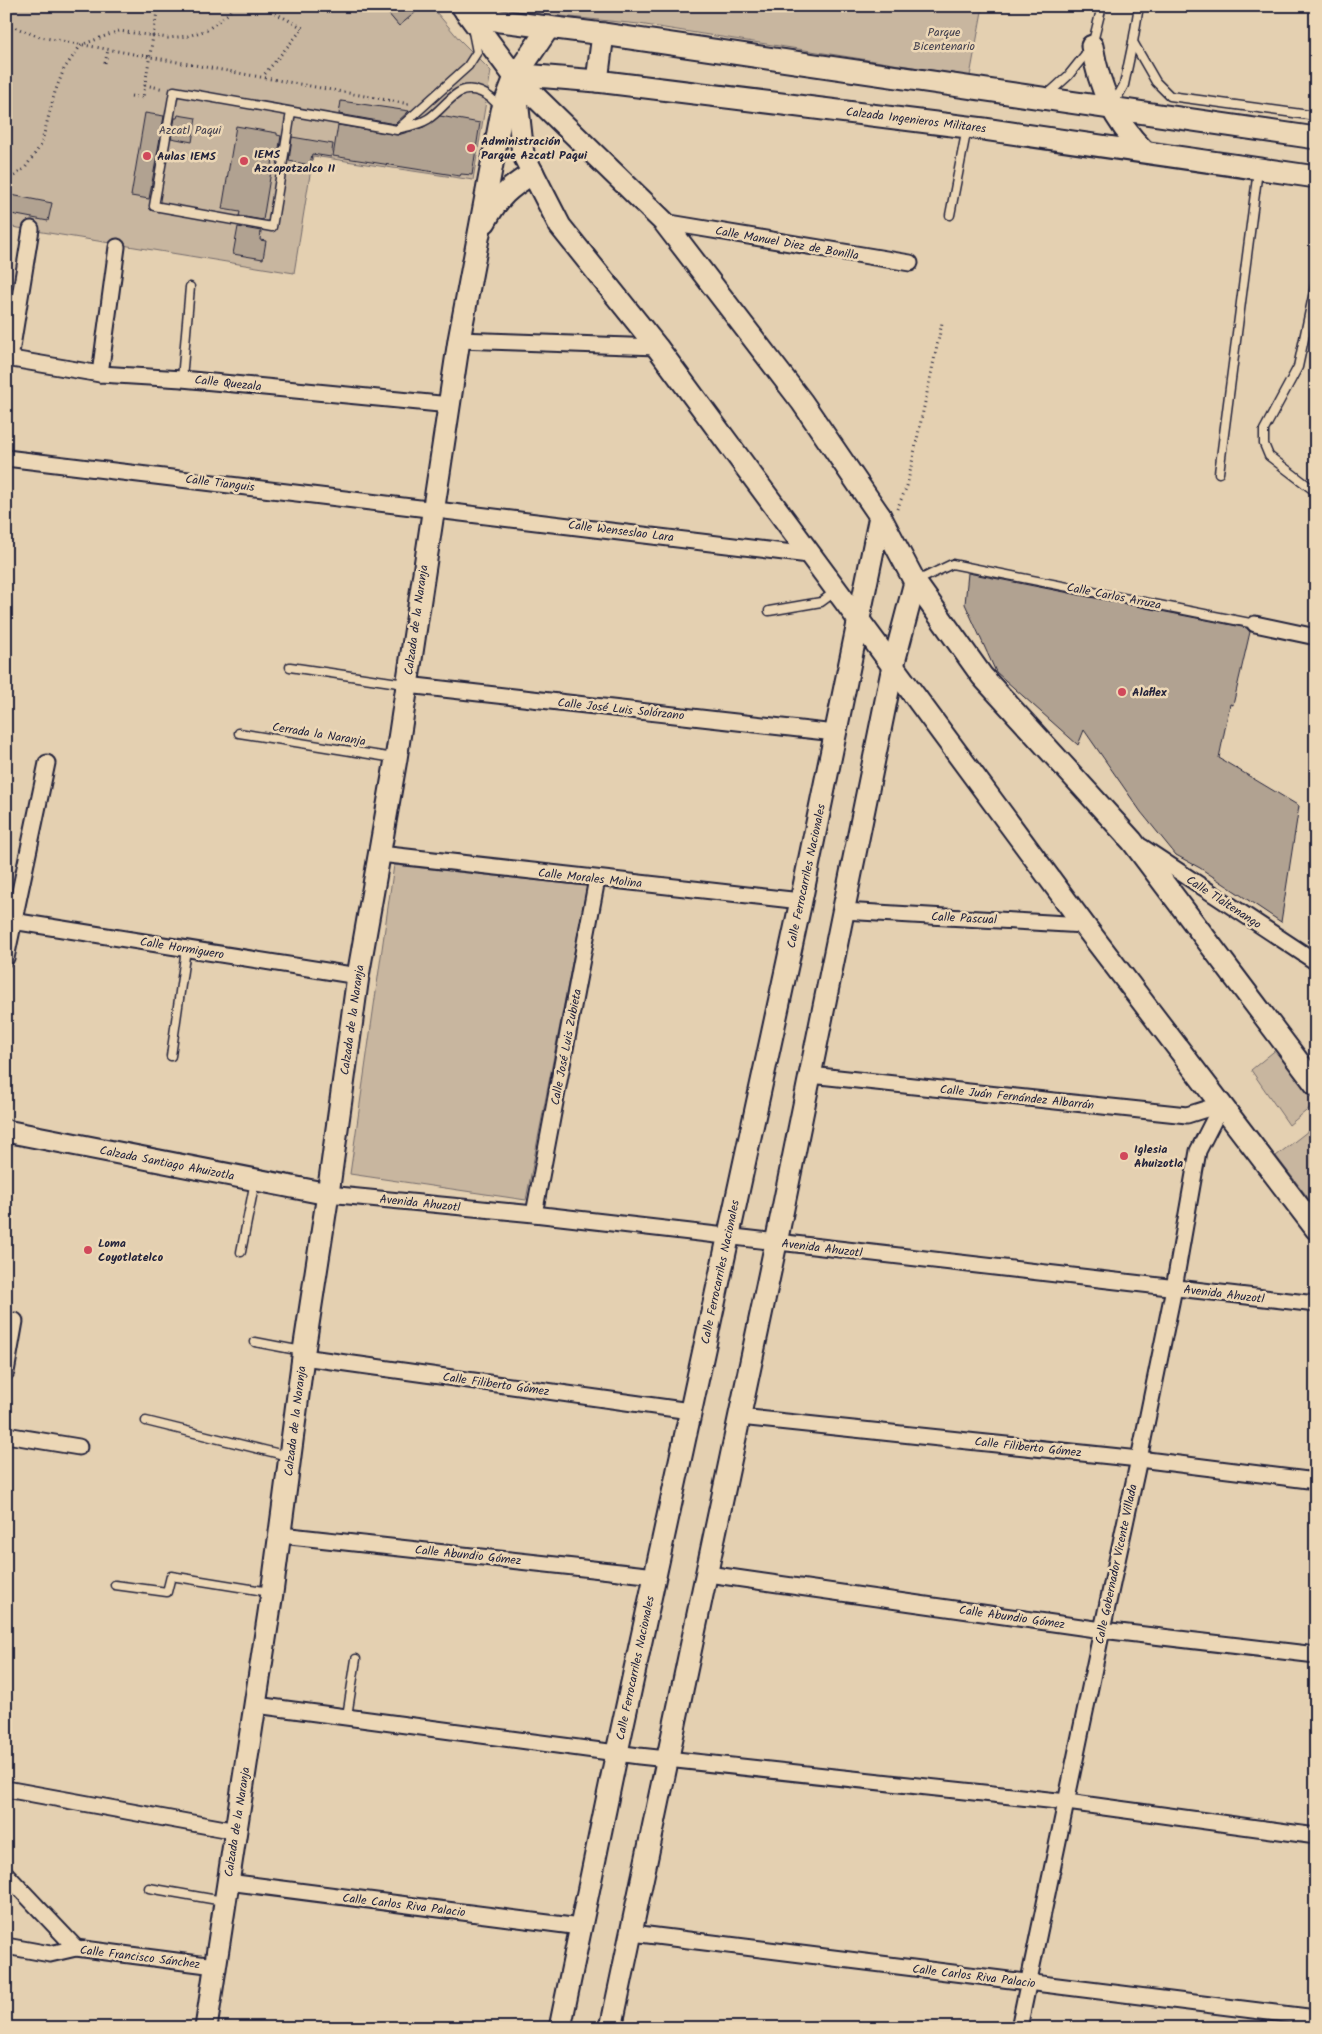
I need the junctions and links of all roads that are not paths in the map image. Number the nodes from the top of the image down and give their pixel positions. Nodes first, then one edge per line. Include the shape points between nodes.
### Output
1 (1102, 6) edge
2 (1139, 6) edge
3 (464, 9) edge
4 (549, 26) junction
5 (603, 34) junction
6 (1133, 42) junction
7 (1092, 46) junction
8 (514, 77) junction
9 (597, 81) junction
10 (1043, 98) junction
11 (1110, 108) junction
12 (502, 111) junction
13 (290, 112) junction
14 (1316, 116) edge
15 (967, 127) junction
16 (397, 130) junction
17 (1316, 138) edge
18 (1144, 151) junction
19 (523, 154) junction
20 (493, 160) junction
21 (1258, 168) junction
22 (533, 173) junction
23 (1316, 177) edge
24 (950, 215) dead end
25 (664, 222) junction
26 (31, 229) dead end
27 (480, 231) junction
28 (117, 246) dead end
29 (910, 263) dead end
30 (1316, 282) edge
31 (190, 287) dead end
32 (459, 340) junction
33 (657, 347) junction
34 (8, 359) edge
35 (100, 374) junction
36 (182, 379) junction
37 (450, 405) junction
38 (6, 458) edge
39 (1219, 473) dead end
40 (1316, 492) edge
41 (433, 508) junction
42 (884, 524) junction
43 (809, 555) junction
44 (915, 582) junction
45 (836, 591) junction
46 (769, 611) dead end
47 (858, 621) junction
48 (1255, 624) joint
49 (1316, 637) edge
50 (893, 666) junction
51 (290, 667) dead end
52 (407, 685) junction
53 (239, 733) dead end
54 (835, 733) junction
55 (396, 759) junction
56 (47, 763) dead end
57 (1132, 841) junction
58 (380, 854) junction
59 (597, 879) junction
60 (801, 901) junction
61 (843, 911) junction
62 (10, 921) edge
63 (1084, 925) junction
64 (186, 948) junction
65 (6, 958) edge
66 (1316, 962) edge
67 (358, 976) junction
68 (171, 1056) dead end
69 (810, 1076) junction
70 (1316, 1085) edge
71 (1222, 1104) junction
72 (6, 1131) edge
73 (255, 1181) junction
74 (328, 1194) junction
75 (534, 1214) junction
76 (1316, 1229) edge
77 (728, 1237) junction
78 (776, 1243) junction
79 (241, 1252) dead end
80 (1174, 1288) junction
81 (1316, 1304) edge
82 (15, 1321) dead end
83 (254, 1342) dead end
84 (303, 1354) junction
85 (6, 1372) edge
86 (690, 1411) junction
87 (740, 1417) junction
88 (146, 1421) dead end
89 (6, 1435) edge
90 (79, 1447) dead end
91 (290, 1457) junction
92 (1140, 1458) junction
93 (1316, 1481) edge
94 (281, 1535) junction
95 (708, 1574) junction
96 (656, 1576) junction
97 (115, 1585) dead end
98 (272, 1593) junction
99 (1102, 1630) junction
100 (1316, 1656) edge
101 (356, 1658) dead end
102 (256, 1705) junction
103 (347, 1716) junction
104 (617, 1752) junction
105 (669, 1759) junction
106 (6, 1788) edge
107 (1067, 1802) junction
108 (236, 1830) junction
109 (1316, 1836) edge
110 (6, 1874) edge
111 (149, 1888) dead end
112 (226, 1892) junction
113 (580, 1927) junction
114 (632, 1933) junction
115 (6, 1946) edge
116 (76, 1948) junction
117 (215, 1966) junction
118 (1029, 1983) junction
119 (1316, 2018) edge
120 (206, 2028) edge
121 (560, 2028) edge
122 (611, 2028) edge
123 (1019, 2028) edge

1 - 7 lane
2 - 6 lane
3 - 4 main road via 500,22
3 - 8 main road
3 - 16 lane via 478,52 468,66
4 - 5 main road
4 - 8 main road, Calzada de la Naranja
5 - 9 main road
5 - 10 main road
6 - 11 lane via 1124,85
6 - 14 lane via 1156,82 1170,96
7 - 10 lane via 1068,76
7 - 11 main road
8 - 9 main road, Calzada Ingenieros Militares
8 - 12 main road, Calzada de la Naranja
8 - 19 main road
8 - 25 main road
9 - 15 main road, Calzada Ingenieros Militares
10 - 11 main road
11 - 17 main road
11 - 18 main road
12 - 16 lane via 494,99 483,92 460,92 427,120
12 - 20 main road, Calzada de la Naranja
13 - 13 lane via 174,90 154,206 272,227
13 - 16 lane
15 - 18 main road, Calzada Ingenieros Militares
15 - 24 lane
18 - 21 main road, Calzada Ingenieros Militares
19 - 20 main road via 510,151
19 - 22 main road
20 - 27 main road, Calzada de la Naranja
21 - 23 main road, Calzada Ingenieros Militares
21 - 39 lane
22 - 27 main road via 505,193
22 - 33 main road via 560,226
25 - 29 street, Calle Manuel Diez de Bonilla
25 - 42 main road via 802,402
26 - 34 street
27 - 32 main road, Calzada de la Naranja
28 - 35 street
30 - 40 lane via 1298,367 1264,430 1264,444 1269,456
31 - 36 lane
32 - 33 street
32 - 37 main road, Calzada de la Naranja
33 - 43 main road
34 - 35 street, Calle Quezala
35 - 36 street, Calle Quezala
36 - 37 street, Calle Quezala
37 - 41 main road, Calzada de la Naranja
38 - 41 street, Calle Tianguis
41 - 43 street, Calle Wenseslao Lara
41 - 52 main road, Calzada de la Naranja
42 - 44 main road
42 - 47 main road, Calle Ferrocarriles Nacionales
43 - 45 main road
44 - 48 lane, Calle Carlos Arruza via 952,564
44 - 50 main road
44 - 57 main road via 982,676
45 - 46 lane via 821,602
45 - 47 main road
47 - 50 main road
47 - 54 main road, Calle Ferrocarriles Nacionales
48 - 49 street, Calle Carlos Arruza
50 - 61 main road
50 - 63 main road
51 - 52 lane
52 - 54 street, Calle José Luis Solórzano
52 - 55 main road, Calzada de la Naranja
53 - 55 lane, Cerrada la Naranja
54 - 60 main road, Calle Ferrocarriles Nacionales
55 - 58 main road, Calzada de la Naranja
56 - 62 street
57 - 66 street, Calle Tlaltenango
57 - 70 main road
58 - 59 street, Calle Morales Molina
58 - 67 main road, Calzada de la Naranja
59 - 60 street, Calle Morales Molina
59 - 75 street, Calle José Luis Zubieta
60 - 77 main road, Calle Ferrocarriles Nacionales
61 - 63 street, Calle Pascual
61 - 69 main road
62 - 64 street, Calle Hormiguero
62 - 65 street
63 - 71 main road
64 - 67 street, Calle Hormiguero
64 - 68 lane
67 - 74 main road, Calzada de la Naranja
69 - 71 street, Calle Juán Fernández Albarrán via 1187,1115
69 - 78 main road
71 - 76 main road
71 - 80 street, Calle Gobernador Vicente Villada via 1198,1151
72 - 73 main road, Calzada Santiago Ahuizotla
73 - 74 main road, Calzada Santiago Ahuizotla
73 - 79 lane
74 - 75 street, Avenida Ahuzotl
74 - 84 main road, Calzada de la Naranja
75 - 77 street, Avenida Ahuzotl
77 - 78 street, Avenida Ahuzotl
77 - 86 main road, Calle Ferrocarriles Nacionales
78 - 80 street, Avenida Ahuzotl
78 - 87 main road
80 - 81 street, Avenida Ahuzotl
80 - 92 street, Calle Gobernador Vicente Villada
82 - 85 street
83 - 84 lane
84 - 86 street, Calle Filiberto Gómez
84 - 91 main road, Calzada de la Naranja
86 - 96 main road, Calle Ferrocarriles Nacionales
87 - 92 street, Calle Filiberto Gómez
87 - 95 main road
88 - 91 lane
89 - 90 street
91 - 94 main road, Calzada de la Naranja
92 - 93 street, Calle Filiberto Gómez
92 - 99 street, Calle Gobernador Vicente Villada
94 - 96 street, Calle Abundio Gómez
94 - 98 main road, Calzada de la Naranja
95 - 99 street, Calle Abundio Gómez
95 - 105 main road
96 - 104 main road, Calle Ferrocarriles Nacionales
97 - 98 lane via 166,1592 171,1576
98 - 102 main road, Calzada de la Naranja
99 - 100 street, Calle Abundio Gómez
99 - 107 street, Calle Gobernador Vicente Villada
101 - 103 lane
102 - 103 street
102 - 108 main road, Calzada de la Naranja
103 - 104 street
104 - 105 street
104 - 113 main road, Calle Ferrocarriles Nacionales
105 - 107 street
105 - 114 main road
106 - 108 street
107 - 109 street
107 - 118 street, Calle Gobernador Vicente Villada
108 - 112 main road, Calzada de la Naranja
110 - 116 street
111 - 112 lane
112 - 113 street, Calle Carlos Riva Palacio
112 - 117 main road, Calzada de la Naranja
113 - 121 main road, Calle Ferrocarriles Nacionales
114 - 118 street, Calle Carlos Riva Palacio
114 - 122 main road
115 - 116 street, Calle Francisco Sánchez via 50,1954
116 - 117 street, Calle Francisco Sánchez
117 - 120 main road, Calzada de la Naranja
118 - 119 street, Calle Carlos Riva Palacio
118 - 123 street, Calle Gobernador Vicente Villada

